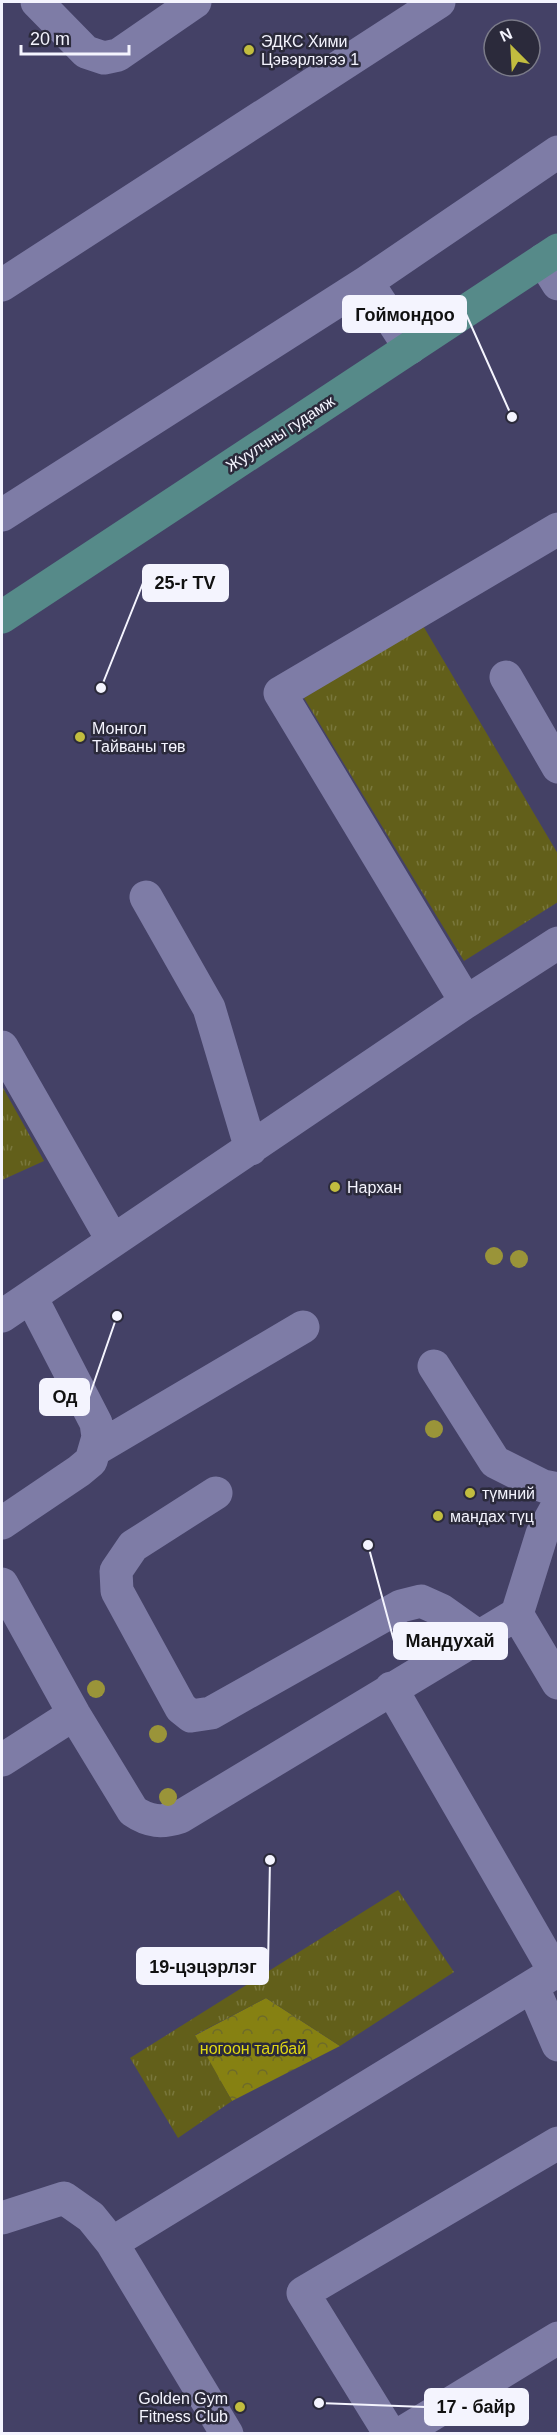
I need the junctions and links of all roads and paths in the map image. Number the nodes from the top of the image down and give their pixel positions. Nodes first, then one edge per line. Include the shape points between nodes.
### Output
1 (37, 2) edge
2 (195, 2) edge
3 (439, 2) edge
4 (558, 152) edge
5 (553, 265) edge
6 (367, 282) junction
7 (2, 285) edge
8 (410, 348) junction
9 (2, 515) edge
10 (558, 529) edge
11 (2, 617) edge
12 (506, 677) dead end
13 (558, 767) edge
14 (146, 897) dead end
15 (558, 943) edge
16 (466, 1002) junction
17 (2, 1047) edge
18 (251, 1149) junction
19 (113, 1241) junction
20 (31, 1297) junction
21 (2, 1316) edge
22 (303, 1327) dead end
23 (434, 1366) dead end
24 (96, 1449) junction
25 (558, 1489) edge
26 (216, 1493) dead end
27 (558, 1505) edge
28 (2, 1523) edge
29 (2, 1584) edge
30 (517, 1614) junction
31 (479, 1637) junction
32 (558, 1683) edge
33 (391, 1688) junction
34 (74, 1714) junction
35 (2, 1760) edge
36 (533, 1987) junction
37 (558, 2045) edge
38 (558, 2142) edge
39 (2, 2218) edge
40 (112, 2243) junction
41 (558, 2338) edge
42 (227, 2433) edge
43 (390, 2433) edge
44 (400, 2433) edge

1 - 2 street via 86,52 104,58 118,55
3 - 7 street
4 - 6 street
5 - 8 main road, Жуулчны гудамж
6 - 8 street
6 - 9 street
8 - 11 main road, Жуулчны гудамж
10 - 16 street via 280,693
12 - 13 street
14 - 18 street via 208,1008
15 - 16 street
16 - 18 street
17 - 19 street
18 - 19 street
19 - 20 street
20 - 21 street
20 - 24 street via 96,1423
22 - 24 street
23 - 25 street via 495,1462 543,1486
24 - 28 street via 91,1461 79,1471
26 - 31 street via 133,1546 116,1571 117,1591 181,1708 191,1716 212,1713 401,1606 421,1601
27 - 30 street via 542,1533
29 - 34 street
30 - 31 street
30 - 32 street
31 - 33 street
33 - 34 street via 168,1821 149,1820 133,1810
33 - 36 street via 555,1972
34 - 35 street
36 - 37 street
36 - 40 street
38 - 43 street via 303,2293
39 - 40 street via 64,2198 91,2217
40 - 42 street
41 - 44 street

